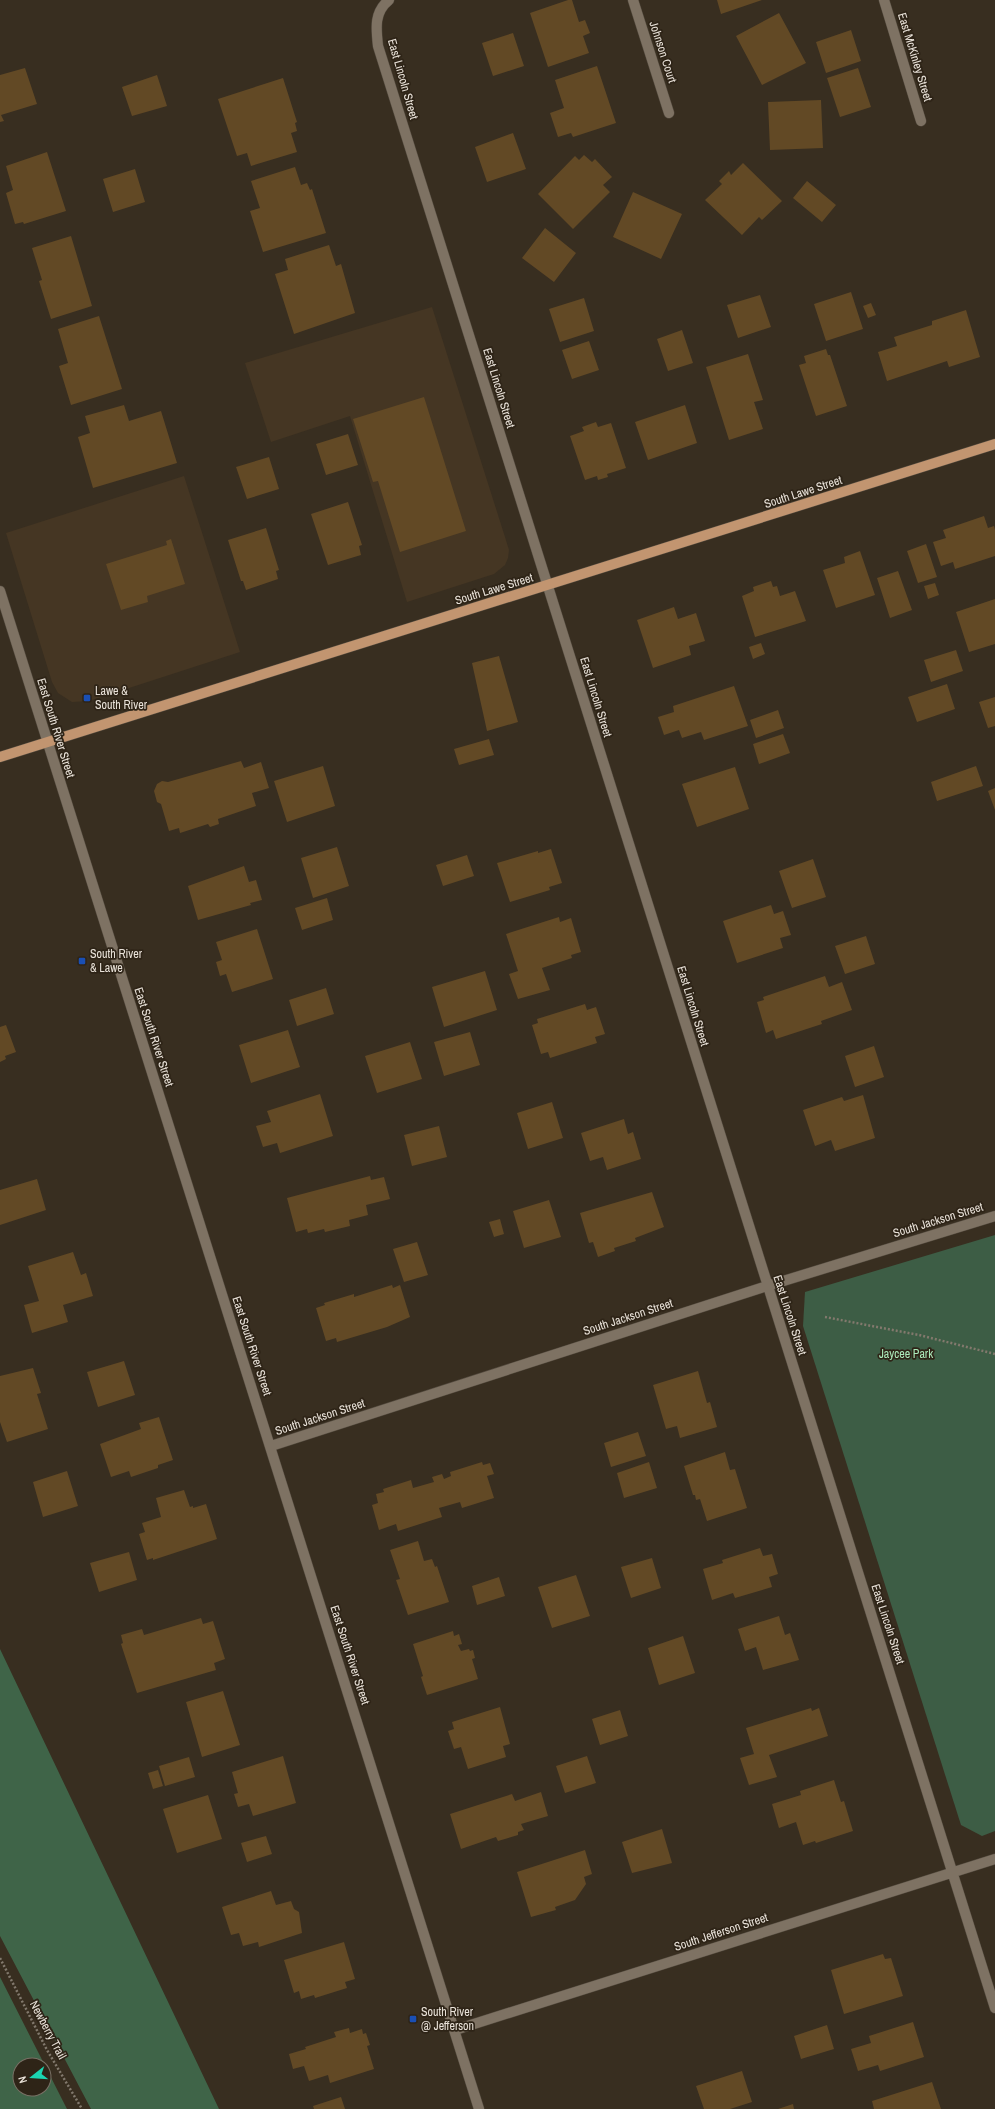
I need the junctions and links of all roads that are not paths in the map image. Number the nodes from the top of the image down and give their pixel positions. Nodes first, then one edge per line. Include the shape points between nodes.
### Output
1 (389, 0) edge
2 (633, 0) edge
3 (884, 0) edge
4 (669, 113) dead end
5 (920, 121) dead end
6 (995, 444) edge
7 (548, 586) junction
8 (0, 591) edge
9 (47, 743) junction
10 (0, 758) edge
11 (995, 1216) edge
12 (767, 1286) junction
13 (271, 1446) junction
14 (995, 1859) edge
15 (953, 1872) junction
16 (995, 2008) edge
17 (455, 2030) junction
18 (479, 2109) edge

1 - 7 street, East Lincoln Street via 379,11 375,25 378,46
2 - 4 street, Johnson Court
3 - 5 street, East McKinley Street
6 - 7 main road, South Lawe Street
7 - 9 main road, South Lawe Street
7 - 12 street, East Lincoln Street
8 - 9 street, East South River Street
9 - 10 main road, South Lawe Street
9 - 13 street, East South River Street
11 - 12 street, South Jackson Street
12 - 13 street, South Jackson Street
12 - 15 street, East Lincoln Street
13 - 17 street, East South River Street
14 - 15 street, South Jefferson Street
15 - 16 street, East Lincoln Street
15 - 17 street, South Jefferson Street
17 - 18 street, East South River Street

